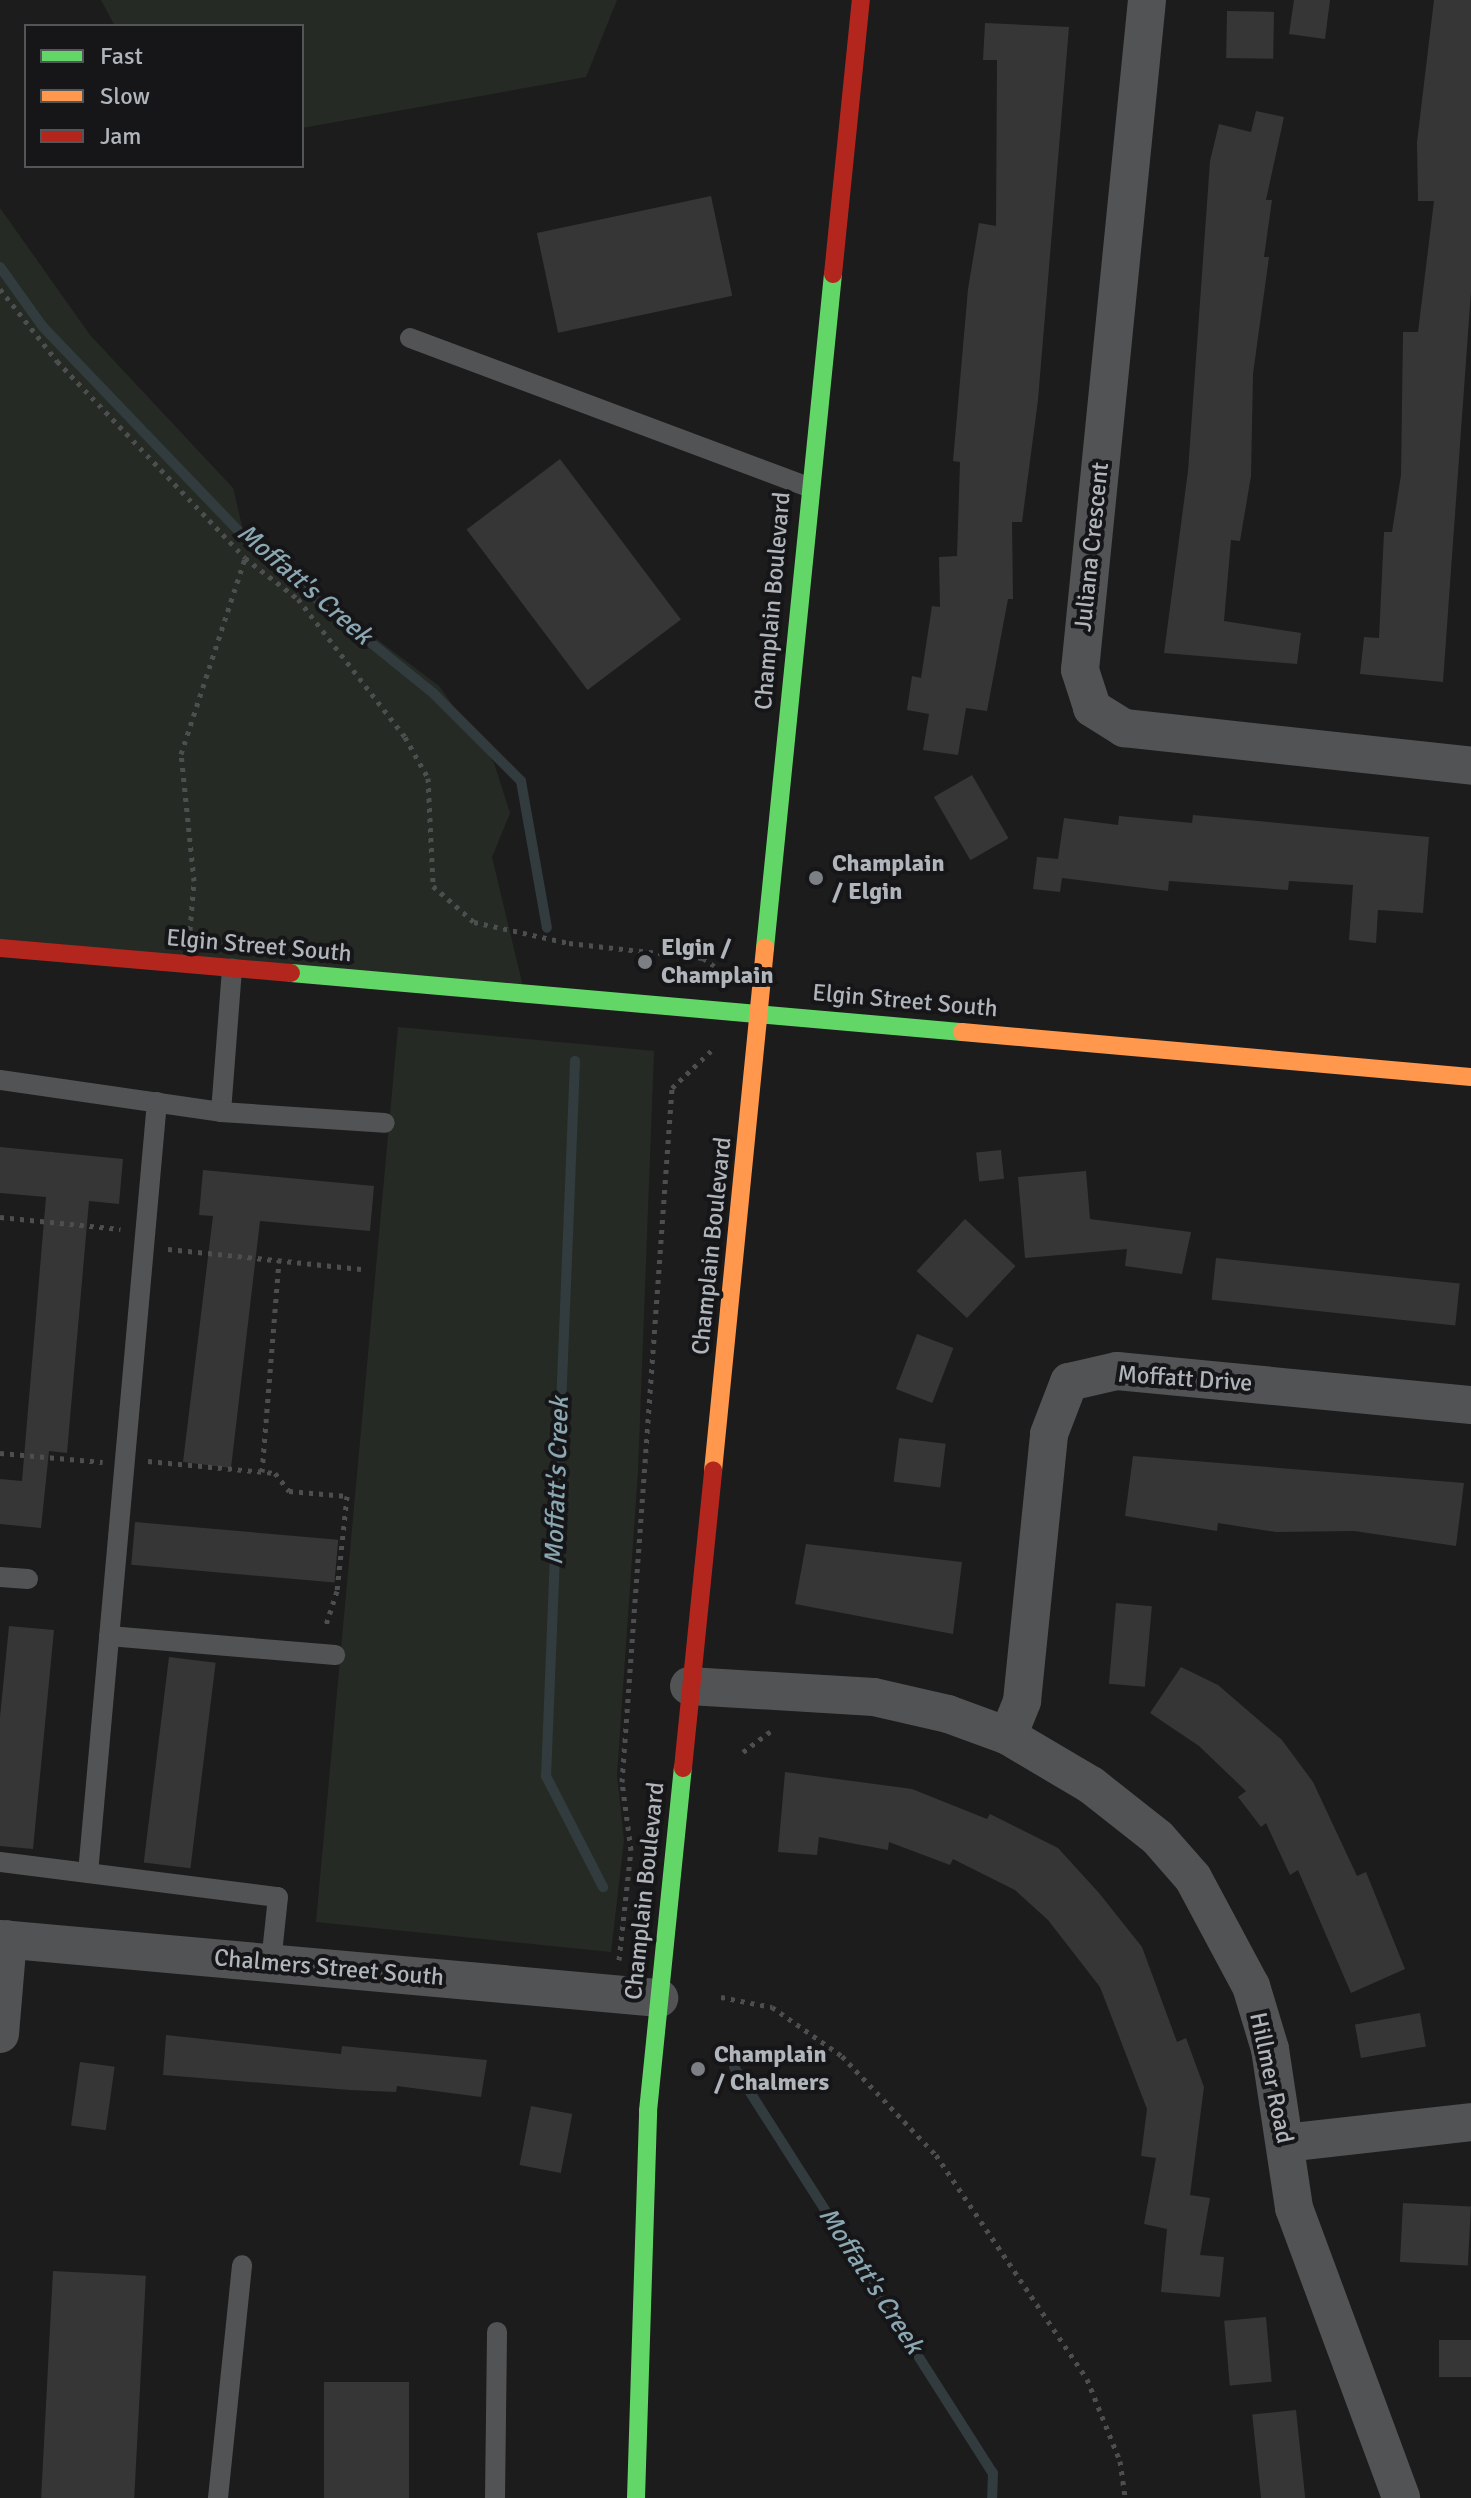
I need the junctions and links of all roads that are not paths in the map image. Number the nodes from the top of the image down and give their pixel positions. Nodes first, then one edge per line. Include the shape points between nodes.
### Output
1 (861, 0) edge
2 (1147, 0) edge
3 (410, 338) dead end
4 (808, 487) junction
5 (1471, 766) edge
6 (0, 948) edge
7 (232, 968) junction
8 (761, 1012) junction
9 (1471, 1077) edge
10 (0, 1080) edge
11 (157, 1102) junction
12 (221, 1112) junction
13 (385, 1123) dead end
14 (1471, 1405) edge
15 (0, 1577) edge
16 (28, 1579) dead end
17 (109, 1636) junction
18 (326, 1654) road end
19 (689, 1686) junction
20 (1008, 1736) junction
21 (0, 1862) edge
22 (88, 1873) junction
23 (4, 1939) edge
24 (271, 1963) junction
25 (659, 1998) junction
26 (0, 2034) edge
27 (1471, 2122) edge
28 (1285, 2143) junction
29 (242, 2265) dead end
30 (497, 2332) dead end
31 (218, 2498) edge
32 (495, 2498) edge
33 (636, 2498) edge
34 (1401, 2498) edge

1 - 4 street, Champlain Boulevard
2 - 5 street, Juliana Crescent via 1080,670 1092,708 1124,728
3 - 4 lane
4 - 8 street, Champlain Boulevard
6 - 7 street, Elgin Street South
7 - 8 street, Elgin Street South
7 - 12 lane
8 - 9 street, Elgin Street South
8 - 19 street, Champlain Boulevard
10 - 11 lane
11 - 12 lane
11 - 17 lane
12 - 13 lane
14 - 20 street, Moffatt Drive via 1117,1371 1069,1382 1049,1434 1022,1701
15 - 16 lane
17 - 18 lane
17 - 22 lane
19 - 20 street, Hillmer Road via 874,1697
19 - 25 street, Champlain Boulevard
20 - 28 street, Hillmer Road via 1091,1785 1158,1838 1193,1878 1251,1986 1270,2049
21 - 22 lane
22 - 24 lane via 278,1897
23 - 24 street, Chalmers Street South
23 - 26 street
24 - 25 street, Chalmers Street South
25 - 33 street, Champlain Boulevard via 634,2414
27 - 28 street
28 - 34 street, Hillmer Road via 1294,2208
29 - 31 lane
30 - 32 lane

